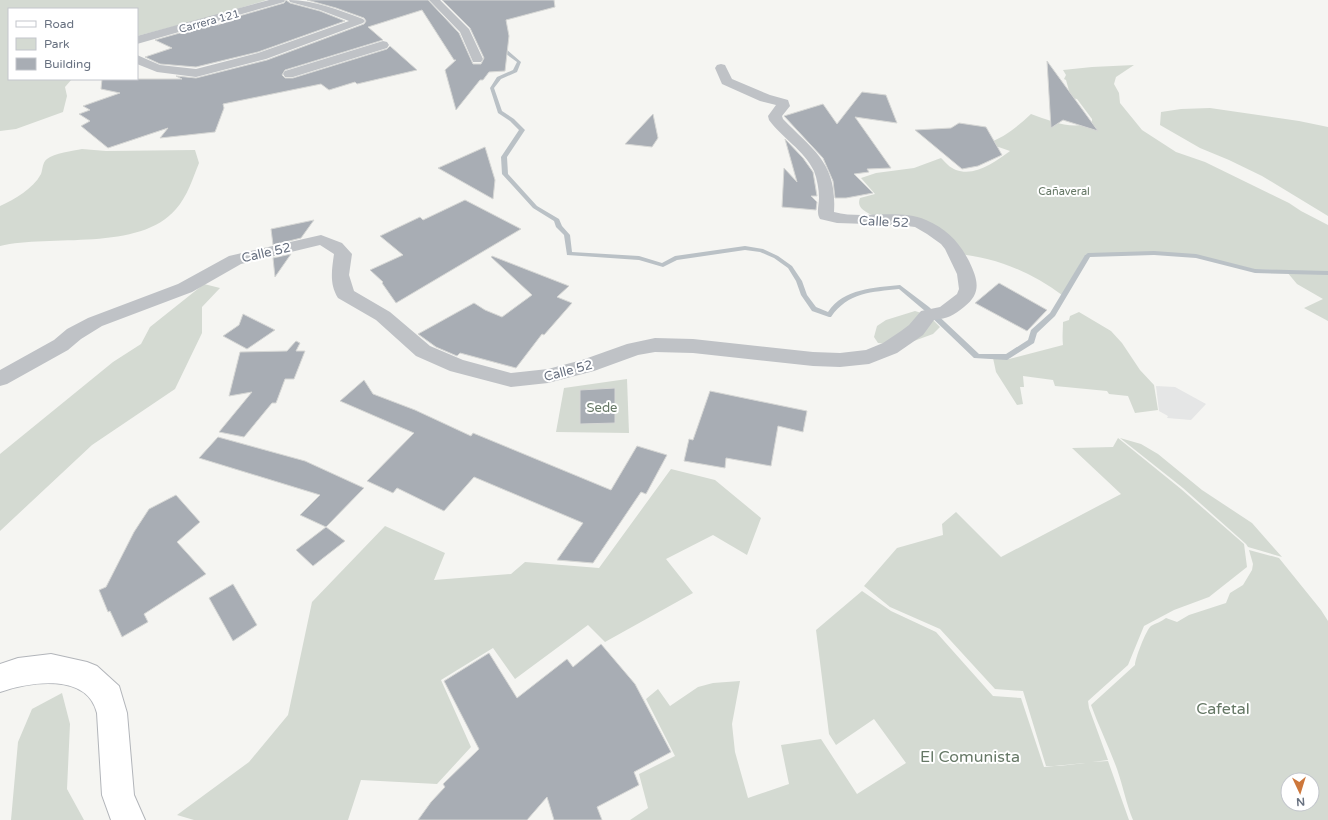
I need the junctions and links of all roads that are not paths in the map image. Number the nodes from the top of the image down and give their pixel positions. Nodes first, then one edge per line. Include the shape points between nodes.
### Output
1 (280, 0) edge
2 (294, 0) edge
3 (434, 0) edge
4 (336, 4) dead end
5 (324, 8) junction
6 (138, 40) edge
7 (384, 45) dead end
8 (262, 56) junction
9 (138, 59) edge
10 (477, 59) dead end
11 (721, 68) dead end
12 (0, 378) edge
13 (0, 678) edge
14 (128, 820) edge

1 - 6 street, Carrera 121
2 - 5 street
3 - 10 street via 465,31
4 - 5 street
5 - 8 street via 359,21
7 - 8 street via 292,76
8 - 9 street via 196,73 157,68
11 - 12 street, Calle 52 via 727,81 783,103 775,116 776,120 808,151 824,174 828,204 826,215 837,218 919,223 947,240 953,248 966,274 968,289 965,297 946,312 928,315 908,336 870,357 813,360 693,346 656,346 634,349 587,366 548,376 511,380 457,366 423,351 383,316 345,294 340,274 343,254 340,248 321,240 235,260 185,288 95,322 61,345
13 - 14 street via 18,672 51,668 87,676 108,698 112,712 118,795

